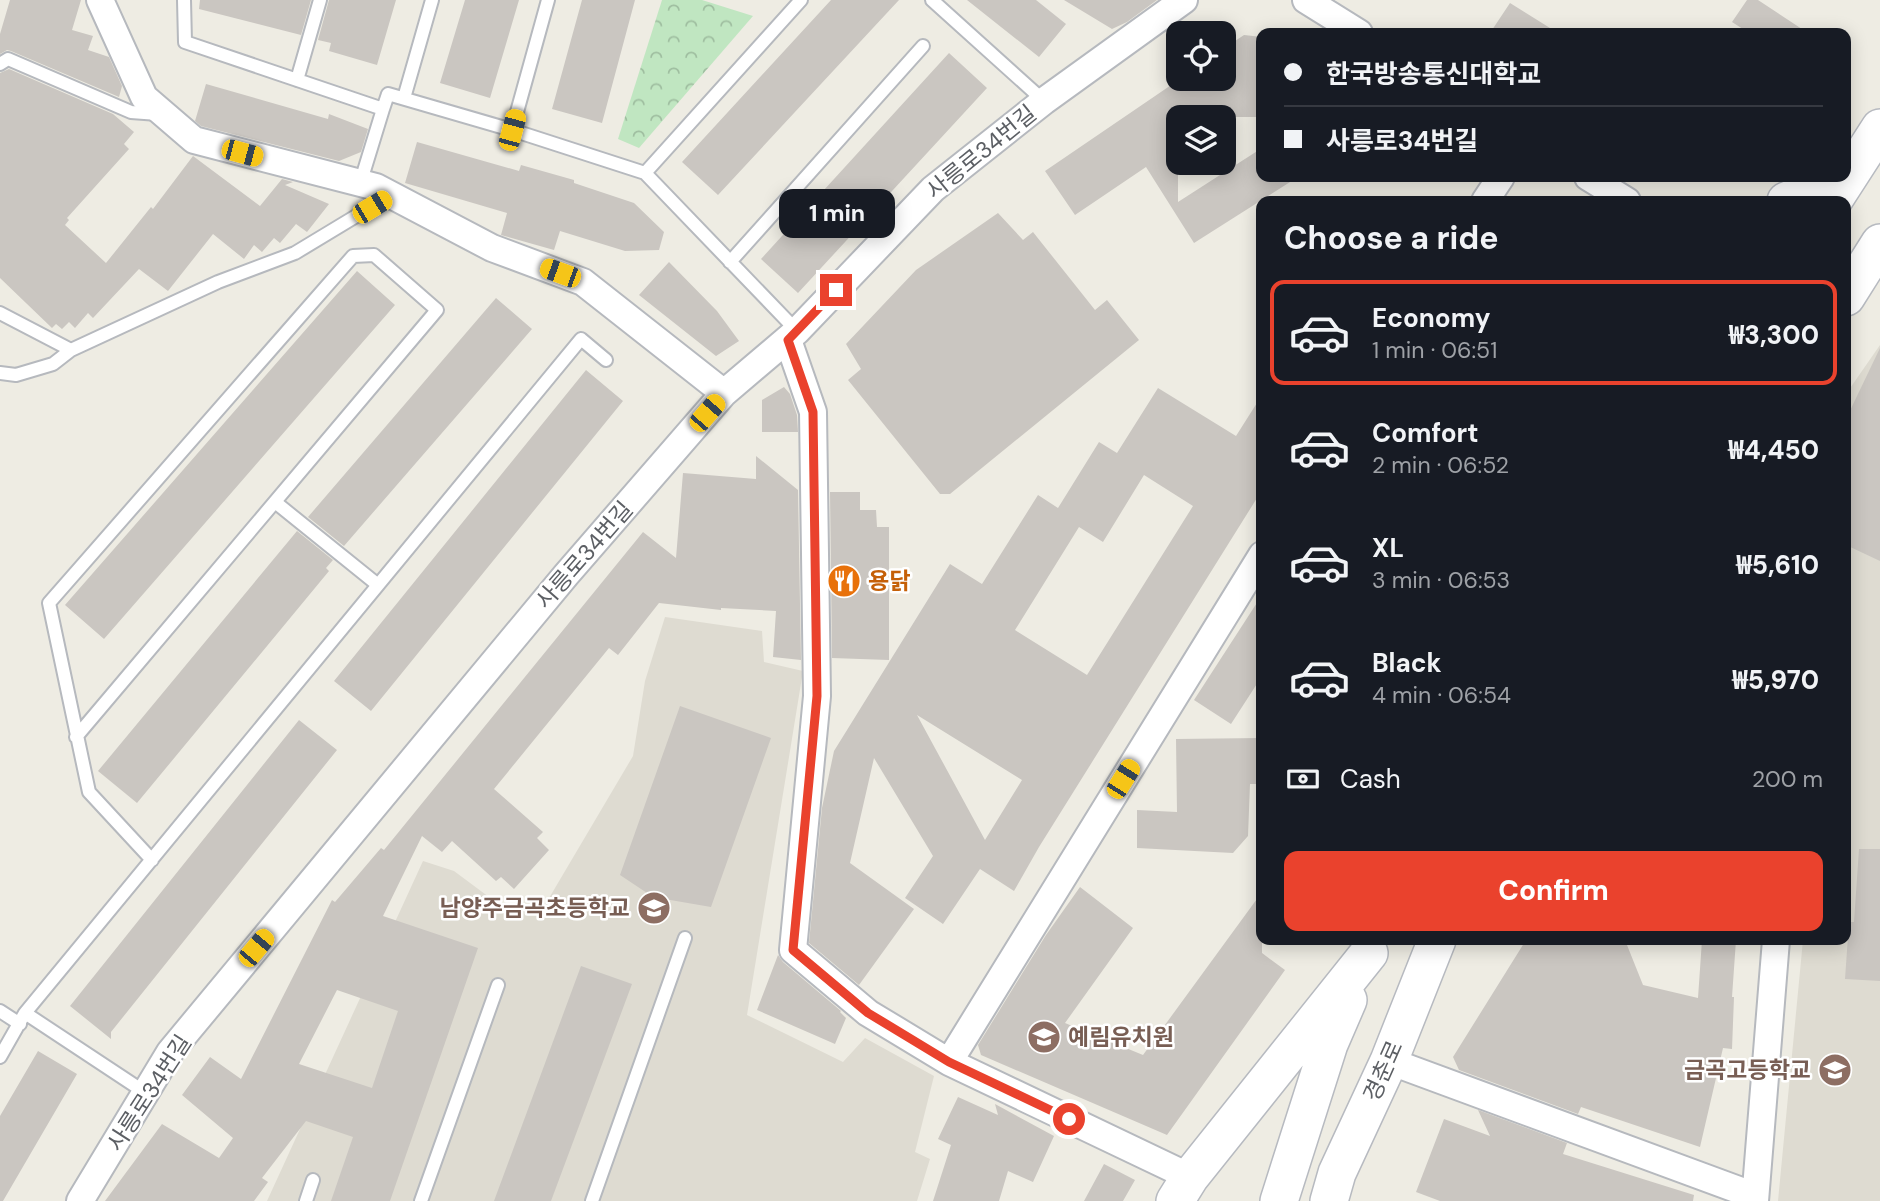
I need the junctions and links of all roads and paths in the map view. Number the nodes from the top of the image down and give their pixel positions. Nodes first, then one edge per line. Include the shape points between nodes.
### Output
1 (100, 0) edge
2 (184, 0) edge
3 (320, 0) edge
4 (432, 0) edge
5 (548, 0) edge
6 (801, 0) edge
7 (932, 0) edge
8 (1184, 0) edge
9 (1306, 0) edge
10 (1351, 28) edge
11 (923, 46) dead end
12 (0, 64) edge
13 (297, 80) junction
14 (404, 98) junction
15 (1044, 101) junction
16 (383, 109) junction
17 (165, 115) junction
18 (1880, 128) edge
19 (512, 130) junction
20 (1851, 171) edge
21 (645, 173) junction
22 (1596, 182) edge
23 (1843, 183) edge
24 (360, 184) junction
25 (391, 195) junction
26 (1619, 196) edge
27 (1802, 196) edge
28 (1880, 243) edge
29 (730, 262) junction
30 (1851, 289) edge
31 (0, 313) edge
32 (792, 335) junction
33 (71, 350) junction
34 (606, 360) dead end
35 (0, 373) edge
36 (724, 393) junction
37 (275, 502) junction
38 (1256, 565) edge
39 (378, 585) junction
40 (76, 737) junction
41 (152, 860) junction
42 (685, 938) dead end
43 (1435, 945) edge
44 (1776, 945) edge
45 (1372, 946) edge
46 (498, 985) dead end
47 (0, 1011) edge
48 (22, 1019) junction
49 (0, 1057) edge
50 (1389, 1061) junction
51 (949, 1062) junction
52 (146, 1093) junction
53 (313, 1180) dead end
54 (1183, 1189) edge
55 (1755, 1199) edge
56 (80, 1201) edge
57 (306, 1201) edge
58 (421, 1201) edge
59 (592, 1201) edge
60 (1279, 1201) edge
61 (1329, 1201) edge

1 - 17 street via 144,97
2 - 13 lane via 185,42
3 - 13 lane
4 - 14 lane
5 - 19 lane
6 - 21 lane
7 - 15 lane
8 - 15 street, 사릉로34번길
9 - 10 street
11 - 29 lane
12 - 17 lane via 8,59 131,112
13 - 16 lane
14 - 16 lane via 388,94
14 - 19 lane
15 - 32 street, 사릉로34번길 via 933,189
16 - 24 lane
17 - 24 street via 194,140
18 - 20 street
19 - 21 lane
21 - 29 lane
22 - 26 street
23 - 27 street
24 - 25 street
25 - 33 lane via 295,253 218,282
25 - 36 street via 492,248 583,282
28 - 30 street
29 - 32 lane
31 - 33 lane
32 - 36 street, 사릉로34번길
32 - 51 street via 813,412 817,696 793,950 868,1013
33 - 35 lane via 54,364 16,375
34 - 39 lane via 581,340
36 - 52 street, 사릉로34번길 via 566,575 170,1052
37 - 39 lane
37 - 40 lane
37 - 40 lane via 437,310 374,256 353,256 49,603
38 - 51 street
39 - 41 lane
40 - 41 lane via 89,792
41 - 48 lane
42 - 59 lane
43 - 50 street, 경춘로
44 - 55 street
45 - 54 street
45 - 60 street via 1329,1044
46 - 58 lane
47 - 48 lane
48 - 49 lane
48 - 52 lane
50 - 55 street
50 - 61 street, 경춘로 via 1337,1173
51 - 54 street
52 - 56 street, 사릉로34번길
53 - 57 lane

